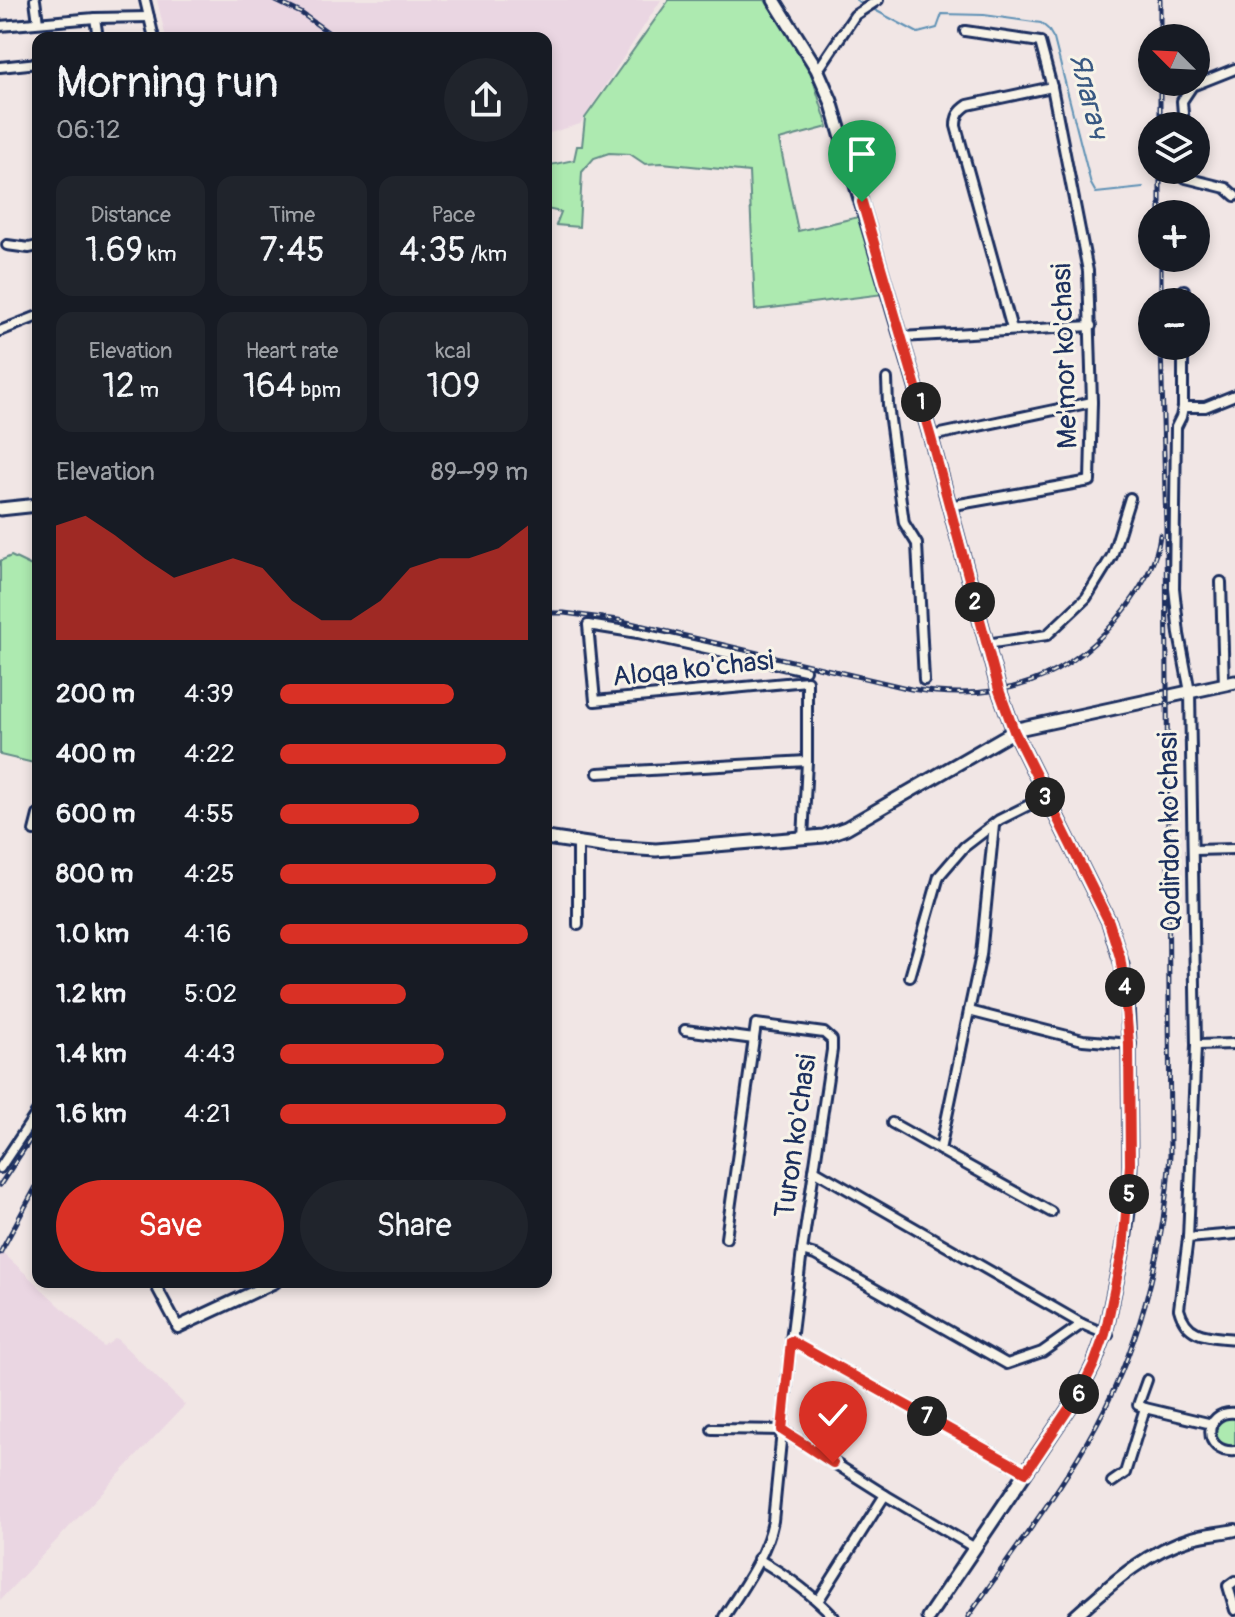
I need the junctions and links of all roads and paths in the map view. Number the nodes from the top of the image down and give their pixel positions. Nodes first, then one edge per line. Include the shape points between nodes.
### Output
1 (35, 0) edge
2 (145, 0) edge
3 (776, 0) edge
4 (878, 0) edge
5 (149, 17) junction
6 (95, 18) junction
7 (38, 22) junction
8 (0, 26) edge
9 (965, 31) dead end
10 (97, 32) edge
11 (153, 32) edge
12 (32, 64) edge
13 (0, 67) edge
14 (819, 68) junction
15 (1235, 69) edge
16 (1052, 87) junction
17 (1183, 112) edge
18 (1210, 184) edge
19 (1235, 196) edge
20 (7, 245) dead end
21 (32, 247) edge
22 (32, 318) edge
23 (1091, 326) junction
24 (1012, 329) junction
25 (0, 331) edge
26 (903, 336) junction
27 (1183, 360) edge
28 (887, 379) dead end
29 (1235, 395) edge
30 (1092, 402) junction
31 (1183, 407) junction
32 (936, 435) junction
33 (1130, 498) dead end
34 (954, 505) junction
35 (32, 506) edge
36 (0, 509) edge
37 (1221, 582) dead end
38 (993, 643) junction
39 (805, 670) dead end
40 (924, 680) dead end
41 (1229, 683) edge
42 (1190, 692) junction
43 (1016, 730) junction
44 (807, 761) junction
45 (598, 773) dead end
46 (1048, 796) junction
47 (994, 825) junction
48 (552, 839) edge
49 (803, 839) junction
50 (578, 843) junction
51 (1235, 849) edge
52 (1193, 850) junction
53 (578, 925) dead end
54 (910, 977) dead end
55 (969, 1011) junction
56 (685, 1030) dead end
57 (754, 1039) junction
58 (1131, 1044) junction
59 (1235, 1044) edge
60 (1196, 1045) junction
61 (32, 1120) edge
62 (892, 1123) dead end
63 (940, 1150) junction
64 (0, 1168) edge
65 (814, 1170) junction
66 (1051, 1212) dead end
67 (1235, 1234) edge
68 (726, 1238) dead end
69 (1188, 1238) junction
70 (802, 1251) junction
71 (157, 1288) edge
72 (262, 1288) edge
73 (1082, 1324) junction
74 (178, 1327) joint
75 (1106, 1334) junction
76 (1235, 1339) edge
77 (791, 1341) junction
78 (1147, 1380) dead end
79 (1145, 1408) junction
80 (1235, 1413) edge
81 (1212, 1424) junction
82 (712, 1429) dead end
83 (782, 1430) junction
84 (1235, 1451) edge
85 (1026, 1472) junction
86 (1112, 1482) dead end
87 (885, 1495) junction
88 (1235, 1530) edge
89 (975, 1548) junction
90 (758, 1559) junction
91 (1235, 1581) edge
92 (818, 1601) junction
93 (1235, 1610) edge
94 (1079, 1615) edge
95 (724, 1617) edge
96 (834, 1617) edge
97 (930, 1617) edge

1 - 7 street
2 - 5 street
3 - 14 main road
4 - 14 street via 855,15
5 - 6 street
5 - 11 street
6 - 7 street
6 - 10 street
7 - 8 street
9 - 16 street, Me'mor ko'chasi via 1040,42
12 - 13 street
14 - 26 main road via 839,111
15 - 17 street via 1192,86 1182,101
16 - 23 street, Me'mor ko'chasi via 1088,271
16 - 24 street via 968,105 956,117
18 - 19 street
20 - 21 street
22 - 25 street
23 - 24 street
23 - 30 street, Me'mor ko'chasi
24 - 26 street
26 - 32 main road
26 - 43 main road via 987,647
27 - 31 street, Qodirdon ko'chasi
28 - 40 street via 904,523 917,544
29 - 31 street via 1205,407
30 - 32 street
30 - 34 street, Me'mor ko'chasi via 1090,481
31 - 42 street, Qodirdon ko'chasi via 1176,427 1174,588
32 - 34 main road
33 - 38 street via 1112,556 1086,598 1047,635
34 - 38 main road
35 - 36 main road
37 - 41 street
38 - 43 main road
39 - 44 street, Aloqa ko'chasi via 588,625 595,701 807,681
41 - 42 main road
42 - 43 main road
42 - 52 street, Qodirdon ko'chasi
43 - 46 main road
43 - 49 main road via 846,828
44 - 45 street
44 - 49 street
46 - 47 street
46 - 58 main road via 1118,934 1126,966
47 - 54 street via 964,847 939,876
47 - 55 street via 981,955
48 - 50 main road
49 - 50 main road via 656,850
50 - 53 street
51 - 52 street
52 - 60 street, Qodirdon ko'chasi
55 - 58 street via 1083,1040
55 - 63 street
56 - 57 street
57 - 65 street, Turon ko'chasi via 756,1024 824,1033 832,1040
57 - 68 street, Turon ko'chasi
58 - 75 main road via 1131,1212
59 - 60 street
60 - 69 street, Qodirdon ko'chasi
61 - 64 street
62 - 63 street
63 - 66 street
65 - 70 street, Turon ko'chasi
65 - 73 street
67 - 69 street
69 - 76 street, Qodirdon ko'chasi via 1182,1319 1199,1334
70 - 73 street via 1007,1364 1042,1352
70 - 77 street, Turon ko'chasi
71 - 74 street
72 - 74 street
73 - 75 street
75 - 85 main road via 1080,1392
75 - 97 main road via 1083,1394
77 - 83 street, Turon ko'chasi
77 - 85 street
78 - 79 street via 1138,1405
79 - 81 street
79 - 86 street via 1125,1473
80 - 81 street via 1219,1415
81 - 84 street via 1213,1443
82 - 83 street
83 - 87 street
83 - 90 street, Turon ko'chasi via 773,1521
85 - 89 main road
87 - 89 street
87 - 92 street
88 - 94 street via 1166,1548 1137,1565
89 - 97 main road
90 - 92 street
90 - 95 street, Turon ko'chasi
91 - 93 street via 1228,1586
92 - 96 street

